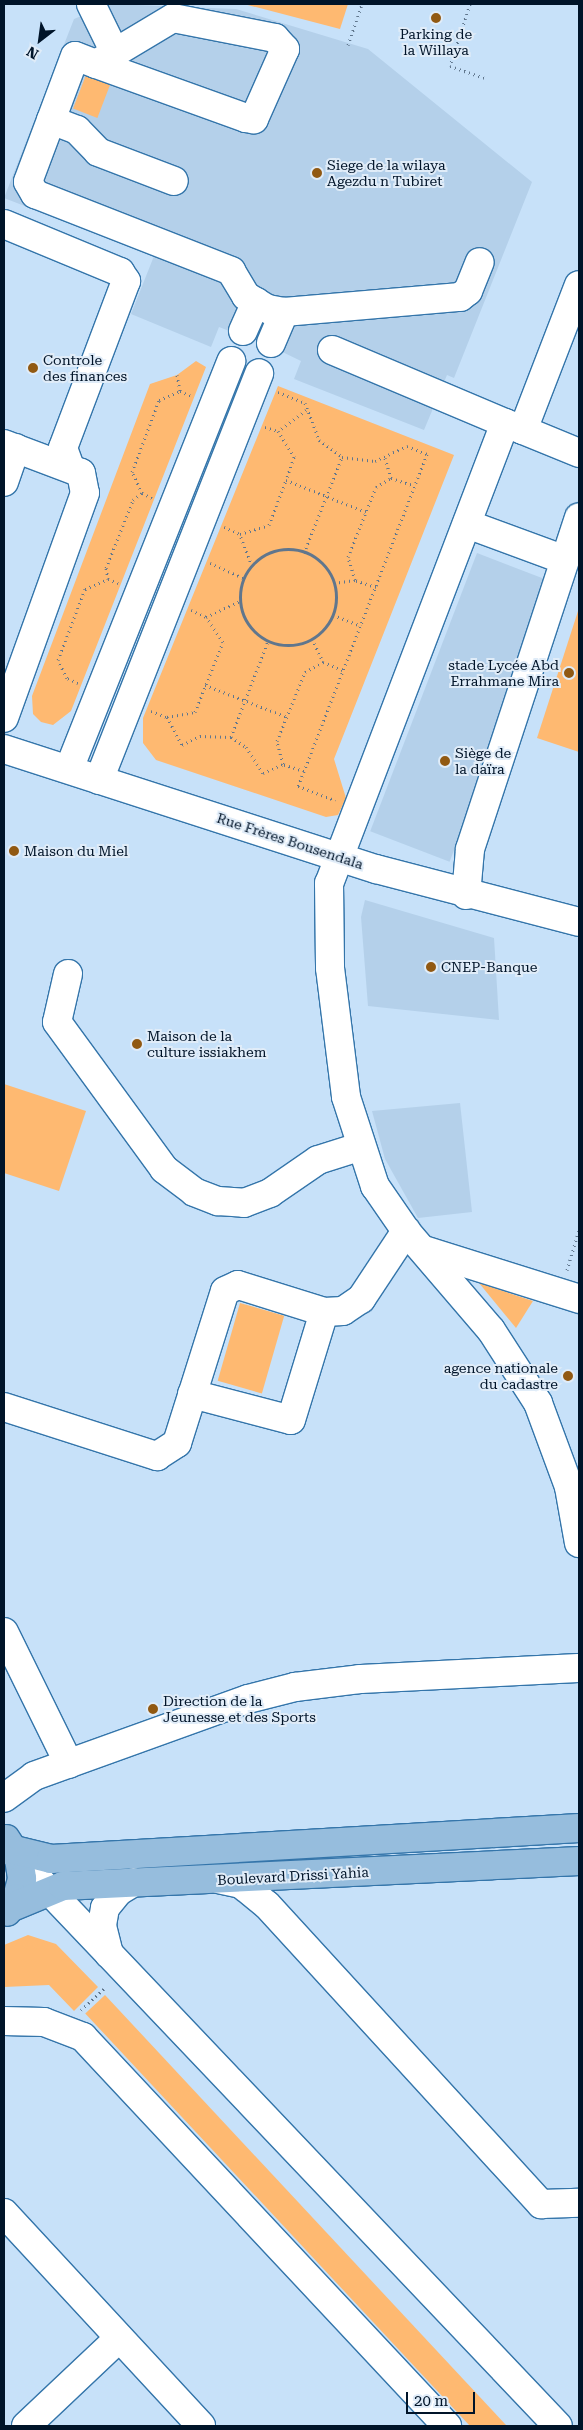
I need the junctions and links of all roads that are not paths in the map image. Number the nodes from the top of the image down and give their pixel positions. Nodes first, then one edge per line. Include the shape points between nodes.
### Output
1 (91, 4) edge
2 (106, 58) junction
3 (51, 120) junction
4 (174, 181) dead end
5 (4, 224) edge
6 (480, 262) dead end
7 (579, 286) edge
8 (256, 302) junction
9 (284, 312) junction
10 (243, 331) dead end
11 (271, 343) dead end
12 (332, 350) dead end
13 (231, 361) dead end
14 (260, 373) dead end
15 (514, 426) junction
16 (10, 446) edge
17 (579, 452) edge
18 (70, 467) junction
19 (4, 482) edge
20 (579, 518) edge
21 (467, 524) junction
22 (565, 560) junction
23 (4, 718) edge
24 (4, 749) edge
25 (69, 769) junction
26 (99, 780) junction
27 (338, 857) junction
28 (466, 894) junction
29 (579, 922) edge
30 (68, 974) dead end
31 (359, 1147) junction
32 (415, 1241) junction
33 (579, 1299) edge
34 (324, 1312) junction
35 (192, 1394) junction
36 (4, 1407) edge
37 (579, 1543) edge
38 (4, 1632) edge
39 (579, 1668) edge
40 (69, 1764) junction
41 (4, 1798) edge
42 (579, 1828) edge
43 (13, 1848) edge
44 (579, 1861) edge
45 (303, 1876) junction
46 (218, 1879) junction
47 (134, 1882) junction
48 (48, 1889) junction
49 (6, 1912) edge
50 (73, 1916) junction
51 (282, 1922) junction
52 (109, 1954) junction
53 (4, 2021) edge
54 (579, 2203) edge
55 (4, 2213) edge
56 (119, 2338) junction
57 (26, 2426) edge
58 (201, 2426) edge
59 (446, 2426) edge
60 (558, 2426) edge

1 - 2 street
2 - 2 street via 254,119 285,49 275,38 186,17 173,18
2 - 3 street via 75,56
3 - 4 street via 77,130 98,152
3 - 8 street via 28,182 35,194 231,271
5 - 18 street via 120,272 126,280 63,448
6 - 9 street via 468,291 460,297
7 - 15 street
8 - 9 street
8 - 10 street
9 - 11 street
12 - 15 street
13 - 25 street
14 - 26 street
15 - 17 street
15 - 21 street
16 - 18 street
16 - 19 street
18 - 23 street via 81,473 86,493
20 - 22 street
21 - 22 street
21 - 27 street
22 - 28 street via 470,849
24 - 25 street, Rue Frères Bousendala
25 - 26 street, Rue Frères Bousendala
26 - 27 street, Rue Frères Bousendala
27 - 28 street, Rue Frères Bousendala
27 - 31 street via 329,883 330,968 340,1060
28 - 29 street, Rue Frères Bousendala
30 - 31 street via 57,1022 164,1169 194,1192 218,1201 244,1203 270,1193 318,1160
31 - 32 street via 375,1186
32 - 33 street
32 - 34 street via 361,1299 343,1310
32 - 37 street via 491,1330 538,1403 569,1487
34 - 35 street via 230,1286 225,1291
34 - 35 street via 291,1420
35 - 36 street via 177,1443 157,1456
38 - 40 street
39 - 40 street via 360,1679 294,1687 248,1699
40 - 41 street via 17,1785
42 - 43 main road via 51,1859
43 - 48 street
43 - 49 main road via 21,1889
44 - 45 main road, Boulevard Drissi Yahia
45 - 46 main road, Boulevard Drissi Yahia
45 - 51 street via 286,1885 280,1902
46 - 47 main road, Boulevard Drissi Yahia
46 - 51 street via 252,1890
47 - 48 main road, Boulevard Drissi Yahia
47 - 52 street via 119,1891 105,1908 102,1925
48 - 49 main road, Boulevard Drissi Yahia
48 - 50 street
49 - 50 street via 46,1906
50 - 52 street
51 - 54 street via 541,2204
52 - 60 street
53 - 59 street via 44,2022 83,2037
55 - 56 street
56 - 57 street
56 - 58 street

